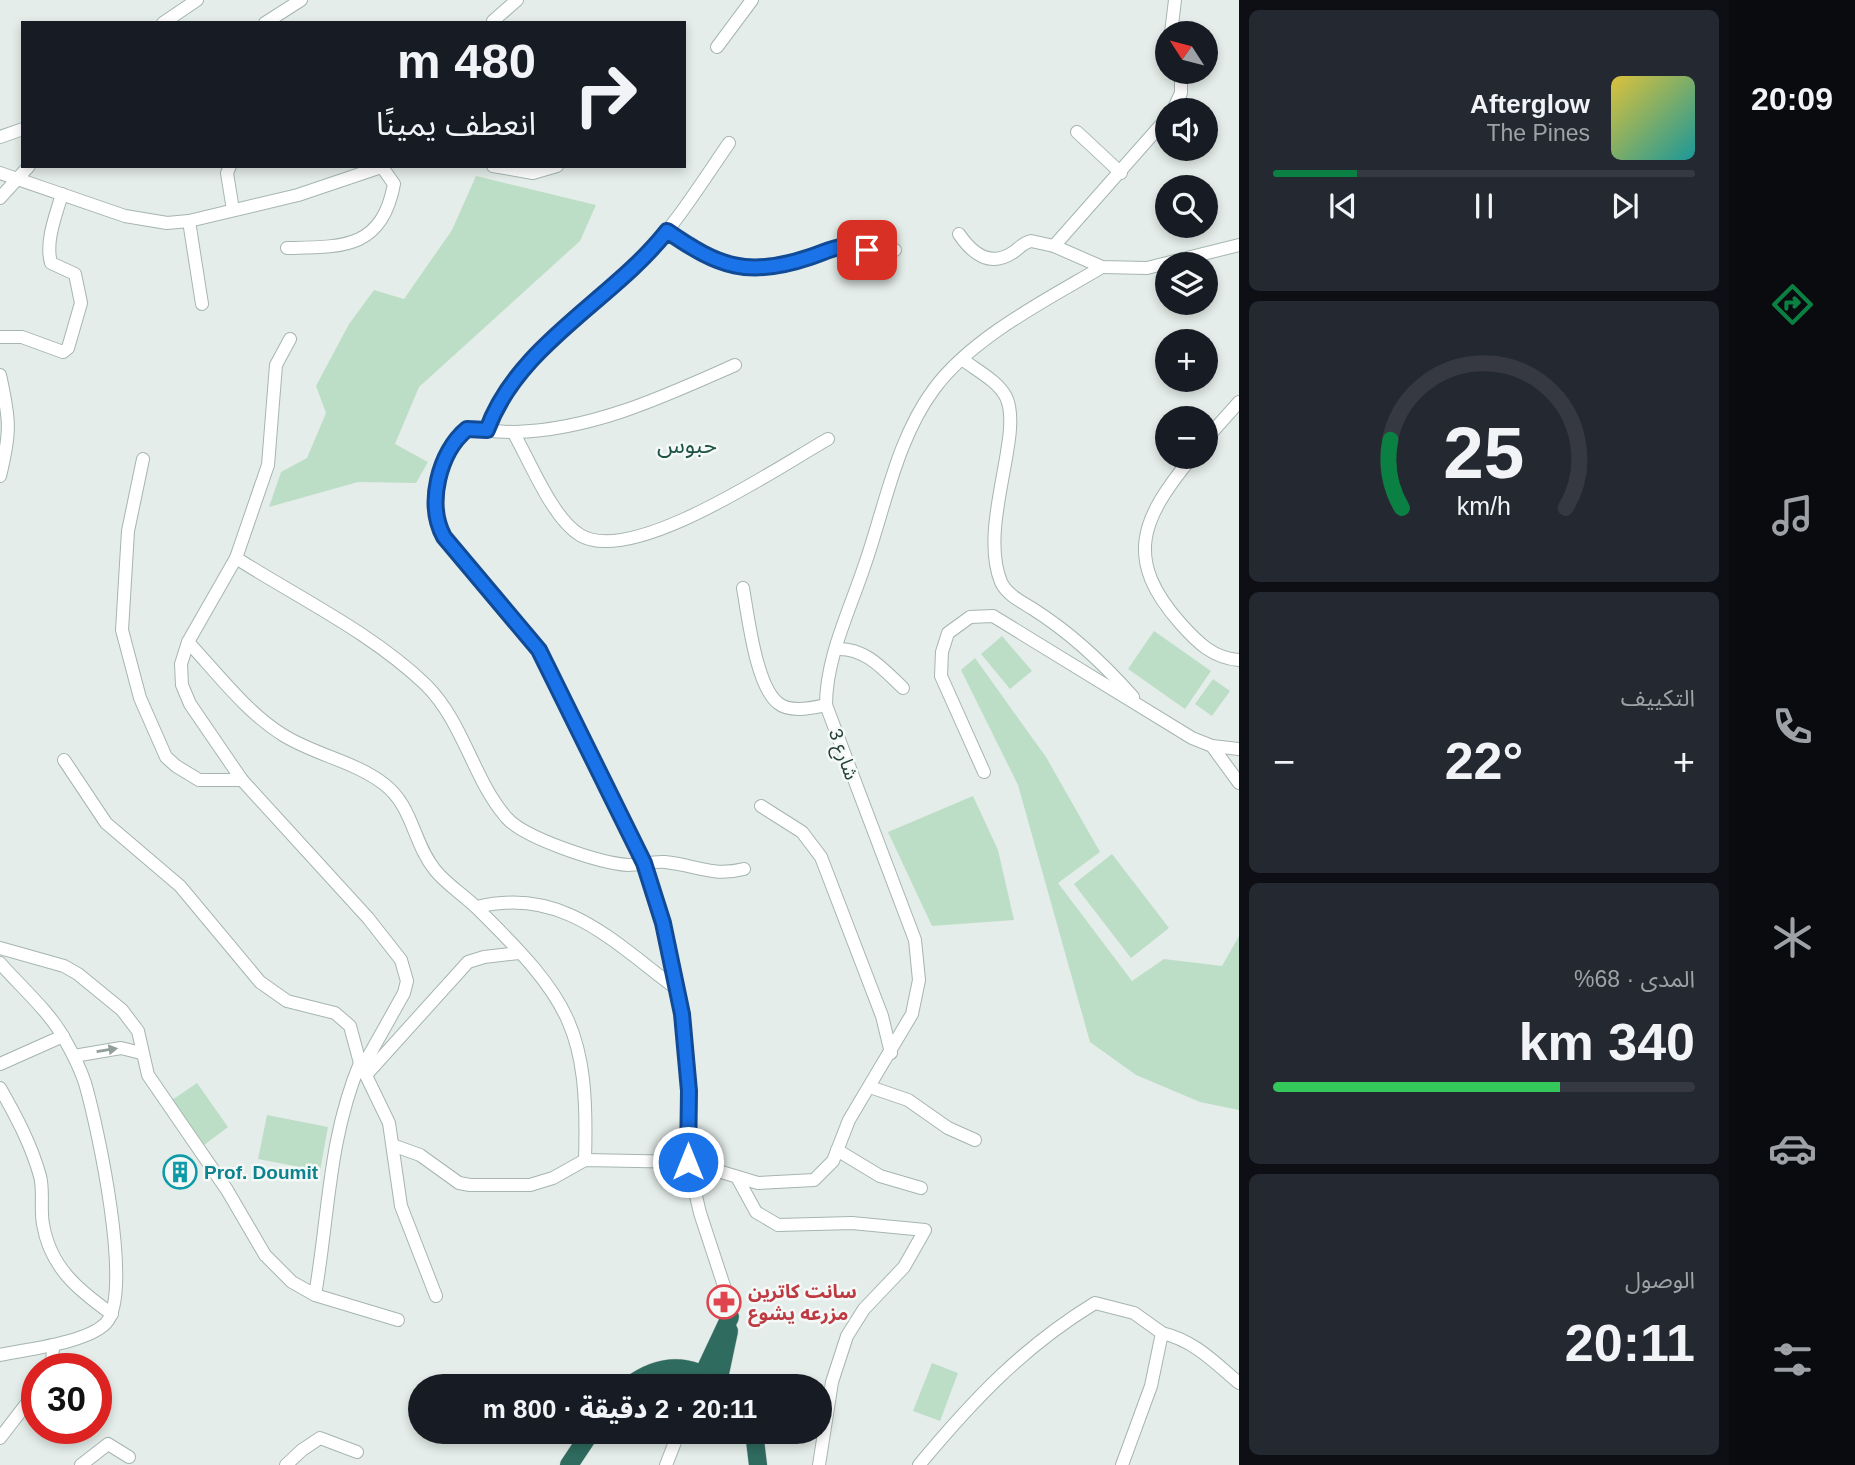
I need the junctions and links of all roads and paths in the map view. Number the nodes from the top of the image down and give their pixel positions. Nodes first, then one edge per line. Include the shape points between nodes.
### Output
1 (197, 0) edge
2 (301, 0) edge
3 (517, 0) edge
4 (751, 0) edge
5 (1175, 0) edge
6 (493, 20) dead end
7 (166, 21) edge
8 (268, 21) edge
9 (1172, 21) edge
10 (717, 47) dead end
11 (21, 131) edge
12 (1077, 132) dead end
13 (1155, 132) edge
14 (0, 137) edge
15 (729, 143) dead end
16 (27, 168) edge
17 (229, 168) edge
18 (380, 168) edge
19 (384, 168) edge
20 (504, 168) edge
21 (550, 168) edge
22 (0, 173) edge
23 (1121, 173) junction
24 (15, 179) junction
25 (62, 194) junction
26 (0, 198) edge
27 (233, 210) junction
28 (189, 221) junction
29 (667, 231) junction
30 (959, 233) dead end
31 (1239, 245) edge
32 (1054, 246) junction
33 (286, 248) dead end
34 (895, 250) dead end
35 (1102, 267) junction
36 (202, 304) dead end
37 (0, 337) edge
38 (290, 339) dead end
39 (962, 359) junction
40 (735, 365) dead end
41 (0, 375) edge
42 (1239, 402) edge
43 (1218, 426) edge
44 (487, 430) junction
45 (513, 432) junction
46 (828, 439) dead end
47 (143, 459) dead end
48 (1184, 469) edge
49 (0, 476) edge
50 (236, 558) junction
51 (743, 588) dead end
52 (188, 642) junction
53 (836, 649) junction
54 (1239, 660) edge
55 (904, 688) dead end
56 (826, 705) junction
57 (1140, 705) junction
58 (1212, 746) junction
59 (1239, 749) edge
60 (64, 760) dead end
61 (984, 772) dead end
62 (242, 780) junction
63 (1239, 783) edge
64 (761, 806) dead end
65 (644, 863) junction
66 (744, 869) dead end
67 (477, 907) junction
68 (0, 948) edge
69 (519, 953) junction
70 (0, 963) edge
71 (677, 989) junction
72 (63, 1036) junction
73 (141, 1053) junction
74 (891, 1053) junction
75 (74, 1056) junction
76 (0, 1064) edge
77 (363, 1069) junction
78 (870, 1087) junction
79 (0, 1088) edge
80 (975, 1140) dead end
81 (395, 1146) junction
82 (837, 1150) junction
83 (585, 1160) junction
84 (688, 1162) junction
85 (738, 1179) junction
86 (921, 1188) dead end
87 (316, 1295) junction
88 (436, 1296) dead end
89 (112, 1314) junction
90 (730, 1317) joint
91 (398, 1320) dead end
92 (1162, 1333) junction
93 (53, 1345) junction
94 (53, 1353) edge
95 (0, 1355) edge
96 (650, 1374) edge
97 (692, 1374) edge
98 (713, 1374) edge
99 (1239, 1383) edge
100 (21, 1411) edge
101 (0, 1438) edge
102 (584, 1444) edge
103 (674, 1444) edge
104 (755, 1444) edge
105 (358, 1452) dead end
106 (129, 1457) dead end
107 (81, 1465) edge
108 (286, 1465) edge
109 (569, 1465) edge
110 (666, 1465) edge
111 (758, 1465) edge
112 (820, 1465) edge
113 (919, 1465) edge
114 (1122, 1465) edge

1 - 7 street
2 - 8 street
3 - 6 street
4 - 10 street
5 - 9 street
11 - 14 street
12 - 23 street
13 - 23 street
15 - 29 street
16 - 24 street
17 - 27 street
18 - 27 street
19 - 33 street via 394,184 390,208 372,233 354,242
20 - 21 street via 533,173
22 - 24 street
23 - 32 street
24 - 25 street
24 - 26 street
25 - 28 street via 150,222
25 - 37 street via 49,258 75,274 81,303 68,348 64,352 22,337
27 - 28 street
28 - 36 street
29 - 34 street via 713,259 750,270 774,268 842,244
29 - 44 street via 628,275 530,364 507,390
30 - 32 street via 970,250 987,258 1005,256 1031,241
31 - 35 street via 1147,268
32 - 35 street
35 - 39 street, شارع 3 via 1031,309
38 - 50 street via 276,365 268,466
39 - 53 street, شارع 3 via 934,388 904,444
39 - 57 street via 1000,389 1009,408 1009,434 993,523 1002,583 1012,596 1103,663
40 - 45 street via 652,402 550,429
41 - 49 street via 10,419
42 - 43 street
44 - 45 street
44 - 65 street via 467,429 452,441 436,491 436,522 539,650
45 - 46 street via 567,525 582,537 614,541 672,527
47 - 62 street via 128,531 121,630 140,698 166,757 176,766 199,780
48 - 54 street via 1154,513 1144,542 1147,572 1170,611 1208,651
50 - 52 street
50 - 65 street via 379,648 426,686 457,729 500,809 516,827 620,864
51 - 56 street via 763,681 775,702 794,709
52 - 62 street via 181,664 190,704
52 - 67 street via 244,704 271,726 373,776 396,794 433,868
53 - 55 street via 852,648 873,660
53 - 56 street, شارع 3
56 - 74 street, شارع 3 via 918,954 915,1006
57 - 58 street
57 - 61 street via 993,616 970,617 948,633 941,676
58 - 59 street
58 - 63 street
60 - 77 street via 106,822 180,886 260,982 287,1002 328,1011 346,1021
62 - 77 street via 368,918 404,967 404,993
64 - 74 street via 816,846 882,1016
65 - 66 street via 666,862 707,872
65 - 71 street
67 - 69 street
67 - 71 street via 516,900 565,911
68 - 73 street via 78,974 133,1023
69 - 77 street via 468,962
69 - 83 street via 560,1001 579,1045 585,1083
70 - 72 street
71 - 84 street via 687,1072
72 - 75 street
72 - 76 street
75 -> 73 street via 121,1048
73 - 87 street via 159,1093 227,1190 265,1255 292,1282
74 - 78 street, شارع 3
75 - 89 street via 105,1168 116,1269
77 - 81 street via 385,1111
77 - 87 street via 341,1112
78 - 80 street via 908,1100 948,1128
78 - 82 street, شارع 3
79 - 89 street via 29,1140 41,1179 43,1223 52,1253 72,1283
81 - 83 street via 470,1185 530,1185
81 - 88 street via 401,1206
82 - 85 street, شارع 3 via 833,1161 814,1180 774,1184
82 - 86 street via 880,1176
83 - 84 street, شارع 3
84 - 85 street, شارع 3
84 - 90 street
85 - 112 street via 756,1212 778,1225 852,1223 925,1230 912,1256 864,1309 847,1336 832,1382
87 - 91 street
89 - 93 street via 96,1331
90 - 98 highway
92 - 99 street via 1180,1337 1201,1350
92 - 113 street via 1134,1313 1096,1303 1013,1361
92 - 114 street via 1151,1386
93 - 94 street
93 - 95 street
96 - 97 highway via 678,1367
100 - 101 street
102 - 109 highway
103 - 110 street
104 - 111 highway
105 - 108 street via 320,1438
106 - 107 street via 113,1445 105,1445

